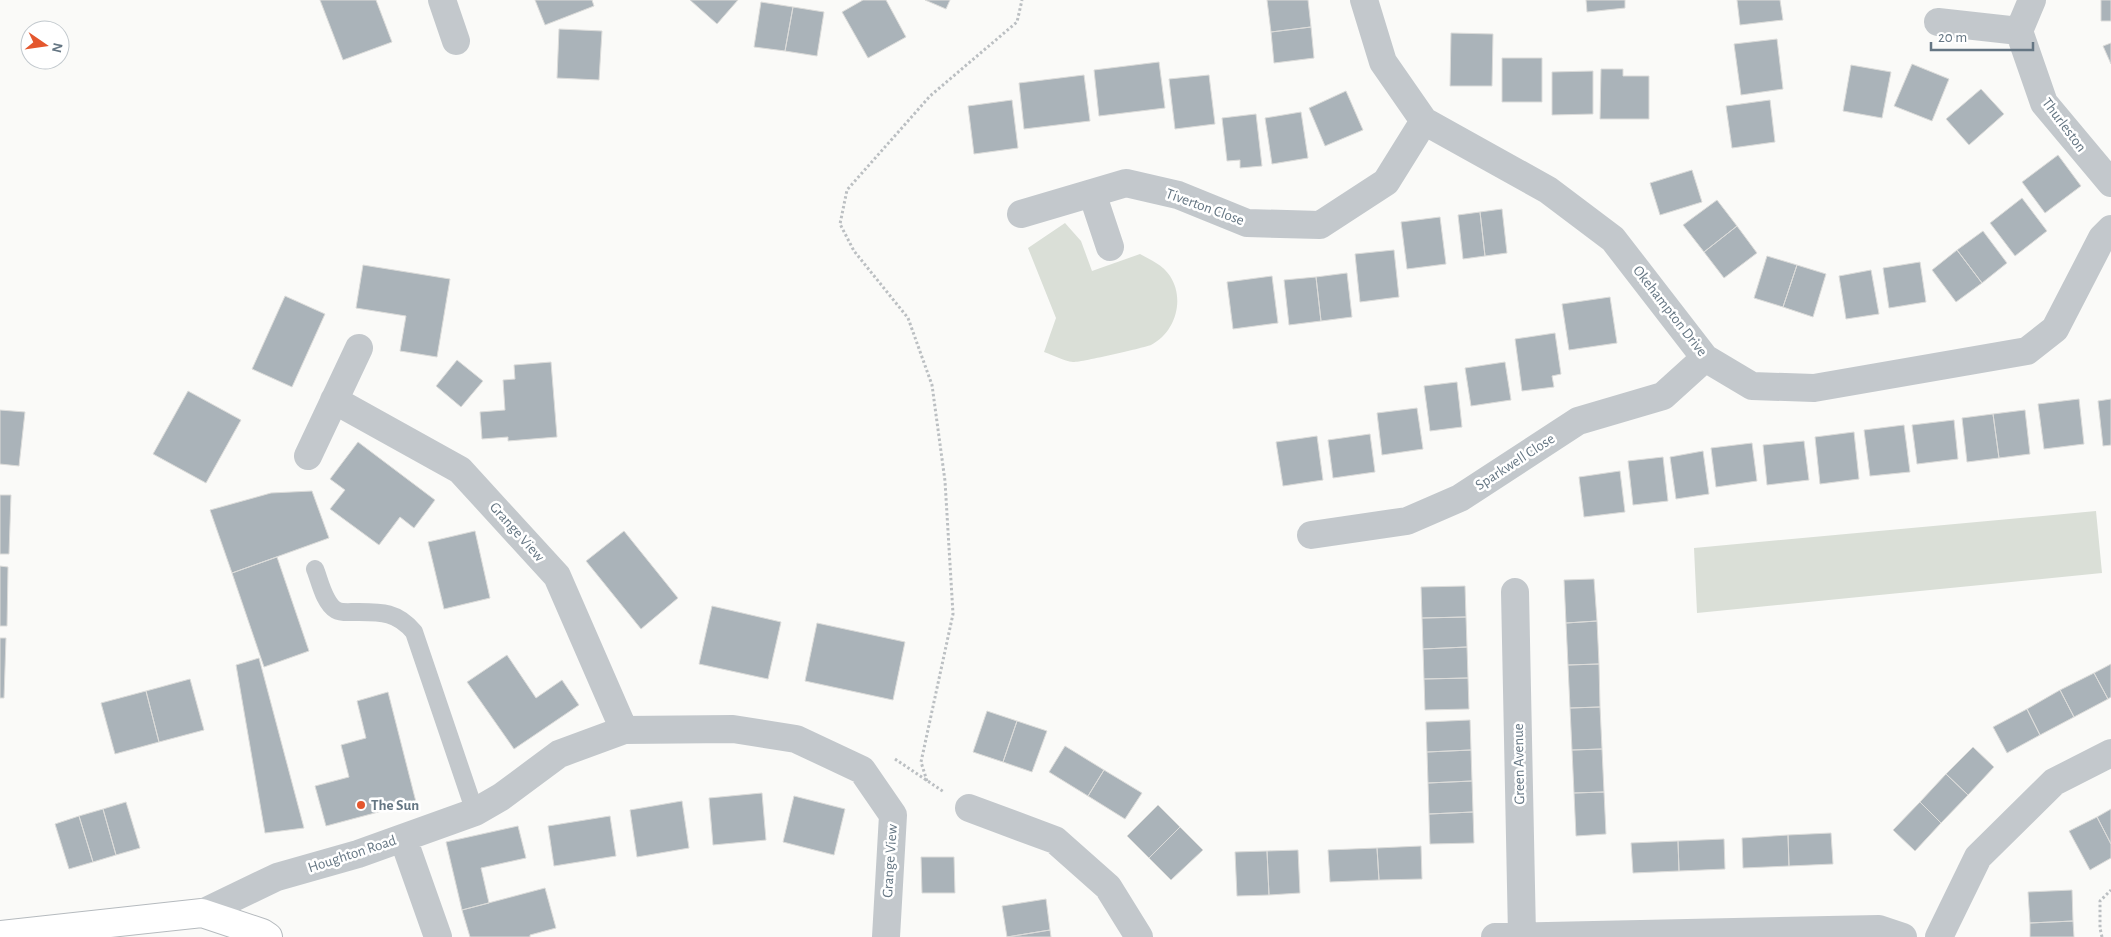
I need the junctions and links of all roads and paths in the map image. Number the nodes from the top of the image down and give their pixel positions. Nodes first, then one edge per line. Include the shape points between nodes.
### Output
1 (442, 0) edge
2 (1022, 0) edge
3 (1364, 0) edge
4 (2032, 0) edge
5 (1938, 22) dead end
6 (2019, 31) junction
7 (456, 41) dead end
8 (1424, 121) junction
9 (2111, 183) edge
10 (1092, 193) junction
11 (1021, 214) dead end
12 (2111, 229) edge
13 (1110, 247) dead end
14 (359, 348) dead end
15 (1705, 358) junction
16 (334, 400) junction
17 (308, 456) dead end
18 (1311, 535) dead end
19 (315, 569) dead end
20 (1516, 592) dead end
21 (624, 730) junction
22 (2111, 753) edge
23 (927, 781) dead end
24 (501, 797) joint
25 (969, 808) dead end
26 (475, 812) junction
27 (404, 838) junction
28 (2111, 890) edge
29 (202, 913) junction
30 (0, 935) edge
31 (1522, 935) junction
32 (268, 937) edge
33 (438, 937) edge
34 (886, 937) edge
35 (1139, 937) edge
36 (1495, 937) edge
37 (1903, 937) edge
38 (1939, 937) edge
39 (2102, 937) edge

1 - 7 street
2 - 23 path via 1018,22 930,96 846,190 840,224 854,252 908,318 932,385 945,481 953,614 921,762
3 - 8 street, Okehampton Drive via 1383,62
4 - 6 street
5 - 6 street
6 - 9 street, Thurleston via 2044,103
8 - 10 street, Tiverton Close via 1386,182 1320,225 1247,223 1178,195 1126,183
8 - 15 street, Okehampton Drive via 1548,190 1613,239
10 - 11 street, Tiverton Close
10 - 13 street
12 - 15 street, Okehampton Drive via 2102,238 2055,329 2027,351 1814,388 1752,386
14 - 16 street
15 - 18 street, Sparkwell Close via 1663,396 1578,421 1460,498 1407,520
16 - 17 street
16 - 21 street, Grange View via 460,470 557,576
19 - 26 lane via 327,600 335,609 396,616 414,632
20 - 31 street, Green Avenue
21 - 24 street, Grange View via 559,754
21 - 34 street, Grange View via 733,729 779,736 796,739 862,770 893,815
22 - 38 street via 2054,782 1978,857
24 - 26 street, Houghton Road
25 - 35 street via 1055,840 1108,887
26 - 27 street, Houghton Road
27 - 29 street, Houghton Road via 277,877
27 - 33 street
28 - 39 path via 2100,901
29 - 30 main road
29 - 32 main road
31 - 36 street
31 - 37 street via 1879,929

